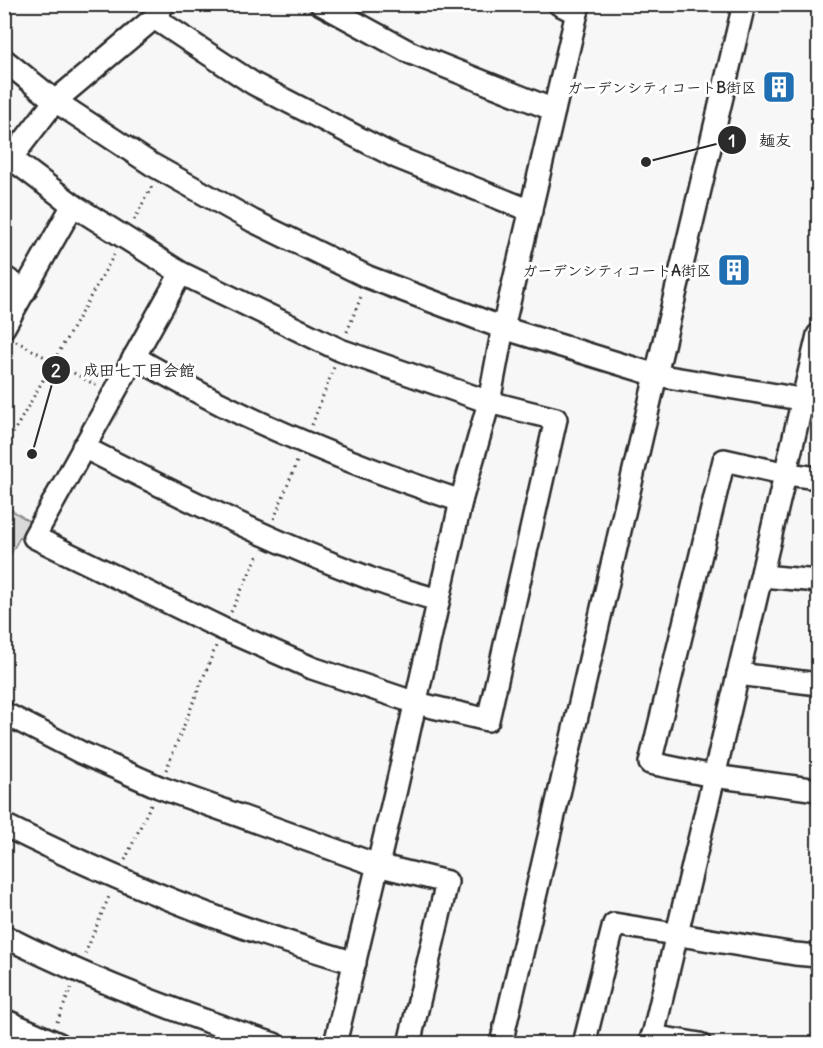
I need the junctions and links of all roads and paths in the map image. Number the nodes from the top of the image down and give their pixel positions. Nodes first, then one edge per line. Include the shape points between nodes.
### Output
1 (321, 4) edge
2 (744, 4) edge
3 (571, 7) edge
4 (159, 11) edge
5 (4, 60) edge
6 (55, 101) junction
7 (554, 110) junction
8 (8, 155) edge
9 (161, 170) junction
10 (73, 205) junction
11 (531, 212) junction
12 (124, 238) junction
13 (181, 273) junction
14 (4, 277) edge
15 (25, 291) junction
16 (503, 328) junction
17 (9, 334) edge
18 (819, 335) edge
19 (134, 357) junction
20 (52, 362) junction
21 (656, 375) junction
22 (113, 394) junction
23 (810, 401) edge
24 (489, 402) junction
25 (82, 447) junction
26 (4, 449) edge
27 (787, 474) junction
28 (819, 478) edge
29 (461, 501) junction
30 (762, 576) junction
31 (819, 581) edge
32 (438, 600) junction
33 (738, 674) junction
34 (819, 684) edge
35 (416, 703) junction
36 (4, 713) edge
37 (713, 776) junction
38 (159, 787) junction
39 (819, 790) edge
40 (4, 825) edge
41 (377, 865) junction
42 (117, 877) junction
43 (676, 934) junction
44 (4, 936) edge
45 (819, 956) edge
46 (355, 963) junction
47 (78, 971) junction
48 (4, 1020) edge
49 (57, 1022) dead end
50 (651, 1040) edge
51 (59, 1044) edge
52 (274, 1044) edge
53 (335, 1044) edge
54 (409, 1044) edge
55 (501, 1044) edge
56 (584, 1044) edge
57 (700, 1044) edge

1 - 7 street via 411,53
2 - 21 street
3 - 7 street
4 - 6 street
4 - 11 street via 254,84 396,157
5 - 6 street
6 - 8 street
6 - 9 street
7 - 11 street
8 - 10 street
9 - 12 path
9 - 16 street via 253,221 368,277
10 - 12 street
10 - 15 street
11 - 16 street
12 - 13 street
12 - 20 path
13 - 19 street
13 - 24 street via 340,350
14 - 15 street
15 - 17 street
16 - 21 street
16 - 24 street
17 - 20 path
18 - 23 street
19 - 22 street
19 - 29 street via 224,405 306,442 385,476
20 - 22 path
20 - 26 path
21 - 23 street
21 - 55 street
22 - 25 street
23 - 27 street
24 - 29 street
24 - 35 street via 556,419 488,720
25 - 32 street via 267,536 369,579
25 - 35 street via 34,537 312,668
27 - 28 street
27 - 30 street
27 - 37 street via 724,460 650,762
29 - 32 street
30 - 31 street
30 - 33 street
32 - 35 street
33 - 34 street
33 - 37 street
35 - 41 street
36 - 38 street
37 - 39 street
37 - 43 street
38 - 41 street
38 - 42 path
40 - 42 street
41 - 46 street
41 - 54 street via 447,882
42 - 46 street via 238,926
42 - 47 path
43 - 45 street
43 - 50 street
43 - 56 street via 614,924
44 - 47 street
46 - 53 street
47 - 49 path
47 - 52 street
48 - 51 street
50 - 57 street

